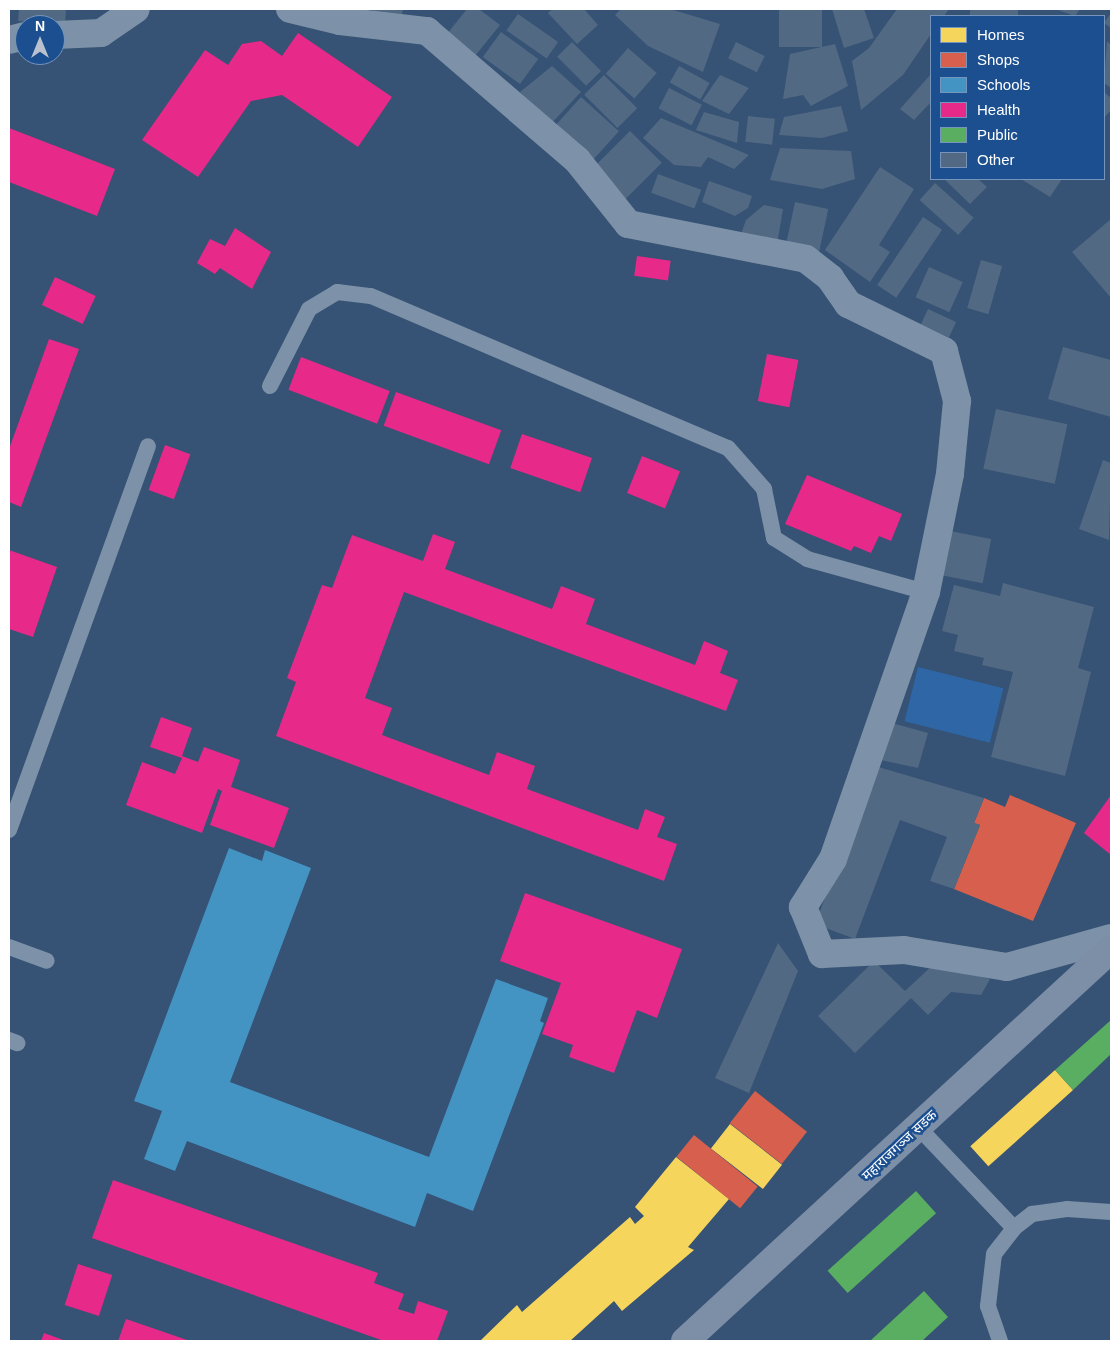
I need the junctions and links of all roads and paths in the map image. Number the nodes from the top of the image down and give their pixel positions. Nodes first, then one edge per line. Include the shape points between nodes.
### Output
1 (136, 9) edge
2 (290, 9) edge
3 (65, 35) edge
4 (270, 386) dead end
5 (148, 446) dead end
6 (926, 592) junction
7 (9, 830) edge
8 (1111, 938) edge
9 (9, 947) edge
10 (1111, 949) edge
11 (47, 961) dead end
12 (918, 1127) junction
13 (1111, 1212) edge
14 (1014, 1228) junction
15 (685, 1341) edge
16 (1000, 1341) edge

1 - 3 street via 101,33
2 - 6 street via 340,21 427,31 577,160 628,224 806,259 830,278 848,304 944,351 957,401 950,474
4 - 6 lane via 309,310 337,292 371,296 728,448 764,489 774,538 807,559
5 - 7 lane
6 - 8 street via 833,859 803,906 822,954 904,950 1007,967
9 - 11 lane
10 - 12 main road, महाराजगञ्ज सडक
12 - 14 lane
12 - 15 main road, महाराजगञ्ज सडक
13 - 14 lane via 1067,1209 1032,1214
14 - 16 lane via 994,1254 988,1306

